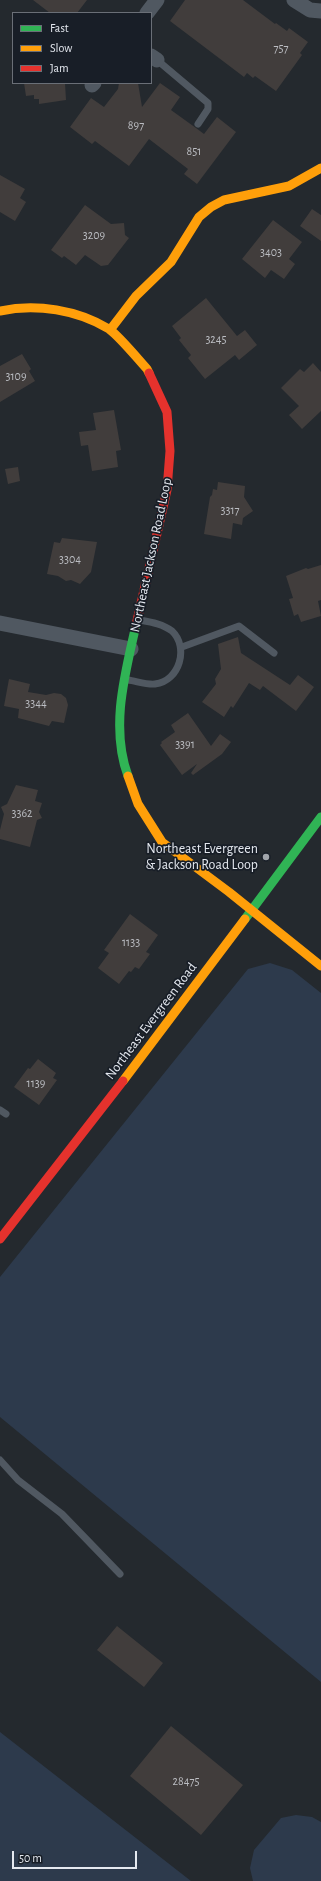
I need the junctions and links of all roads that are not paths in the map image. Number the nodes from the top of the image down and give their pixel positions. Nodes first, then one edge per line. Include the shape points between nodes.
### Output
1 (157, 0) edge
2 (294, 0) edge
3 (321, 11) edge
4 (148, 12) edge
5 (154, 58) edge
6 (198, 124) dead end
7 (321, 168) edge
8 (0, 311) edge
9 (110, 330) junction
10 (138, 620) junction
11 (0, 623) edge
12 (182, 648) junction
13 (131, 649) junction
14 (274, 653) dead end
15 (125, 680) junction
16 (321, 817) edge
17 (251, 910) junction
18 (321, 966) edge
19 (0, 1110) edge
20 (6, 1114) dead end
21 (0, 1239) edge
22 (0, 1460) edge
23 (120, 1574) dead end

1 - 4 street
2 - 3 street via 310,10
5 - 6 lane via 208,103 208,109
7 - 9 street via 289,186 224,200 211,208 199,218 171,262 136,296
8 - 9 street, Northeast Jackson Road Loop via 14,308 50,308 81,316
9 - 10 street, Northeast Jackson Road Loop via 147,369 168,412 170,451 167,490
10 - 12 lane via 166,627
10 - 13 street, Northeast Jackson Road Loop
11 - 13 street, Northeast Jackson Road Loop
12 - 14 lane via 239,626
12 - 15 lane via 176,669 163,681 155,684
13 - 15 street, Northeast Jackson Road Loop
15 - 17 street, Northeast Jackson Road Loop via 119,715 122,760 138,804 162,842
16 - 17 street, Northeast Evergreen Road
17 - 18 street, Northeast Jackson Road Loop
17 - 21 street, Northeast Evergreen Road via 138,1062
19 - 20 lane
22 - 23 lane via 18,1480 62,1514

